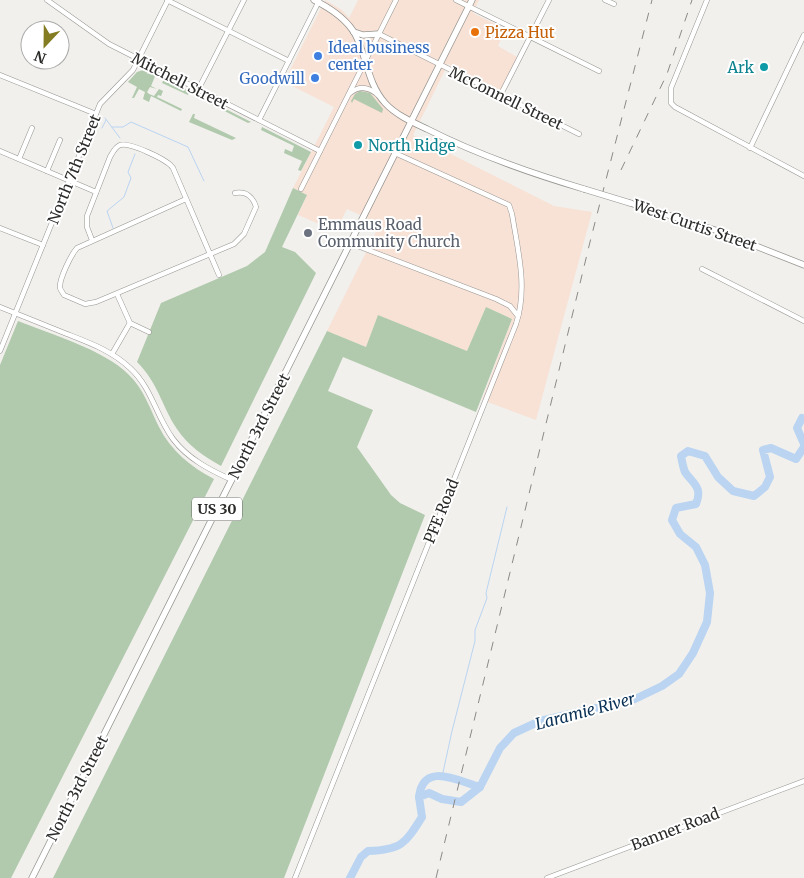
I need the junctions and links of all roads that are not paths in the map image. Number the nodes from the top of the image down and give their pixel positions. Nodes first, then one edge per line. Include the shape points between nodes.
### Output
1 (47, 0) edge
2 (167, 0) edge
3 (244, 0) edge
4 (396, 0) edge
5 (456, 0) edge
6 (472, 0) edge
7 (548, 0) edge
8 (605, 0) edge
9 (707, 0) edge
10 (318, 1) edge
11 (614, 4) dead end
12 (468, 7) junction
13 (229, 30) junction
14 (354, 32) junction
15 (379, 34) junction
16 (804, 35) edge
17 (529, 37) junction
18 (138, 60) junction
19 (289, 62) junction
20 (364, 63) junction
21 (440, 65) junction
22 (599, 70) dead end
23 (0, 75) edge
24 (198, 90) junction
25 (349, 94) junction
26 (379, 96) junction
27 (500, 96) junction
28 (96, 114) junction
29 (258, 120) junction
30 (412, 122) junction
31 (32, 128) dead end
32 (579, 134) dead end
33 (60, 140) dead end
34 (750, 148) junction
35 (0, 151) edge
36 (320, 151) junction
37 (395, 154) junction
38 (19, 159) junction
39 (47, 171) junction
40 (804, 176) edge
41 (69, 180) junction
42 (301, 189) dead end
43 (96, 192) junction
44 (235, 193) dead end
45 (186, 199) junction
46 (0, 228) edge
47 (92, 240) junction
48 (350, 243) junction
49 (43, 245) junction
50 (210, 254) junction
51 (804, 264) edge
52 (702, 269) dead end
53 (219, 275) dead end
54 (117, 294) junction
55 (0, 307) edge
56 (15, 313) junction
57 (518, 317) junction
58 (804, 321) edge
59 (130, 323) junction
60 (149, 332) dead end
61 (0, 351) edge
62 (112, 354) junction
63 (232, 480) junction
64 (804, 781) edge
65 (32, 878) edge
66 (294, 878) edge
67 (547, 878) edge

1 - 18 street, Mitchell Street via 97,37
2 - 13 street
2 - 18 street, North 7th Street
3 - 13 street
4 - 15 street
5 - 12 street
6 - 12 main road, North 3rd Street
7 - 17 street
8 - 11 street
9 - 34 street via 671,88 670,100 675,108
10 - 14 main road via 344,20
10 - 19 street
12 - 17 street
12 - 21 main road, North 3rd Street
13 - 19 street
13 - 24 street
14 - 15 main road
14 - 20 main road
15 - 20 street
15 - 21 street, McConnell Street
16 - 34 street
17 - 22 street
17 - 27 street
18 - 24 street, Mitchell Street
18 - 28 street, North 7th Street via 133,70 100,104
19 - 29 street
20 - 25 street
20 - 26 main road
21 - 27 street, McConnell Street
21 - 30 main road, North 3rd Street
23 - 28 street
24 - 29 street, Mitchell Street
25 - 26 street via 358,88 366,88
25 - 36 street
26 - 30 main road, West Curtis Street
27 - 32 street, McConnell Street
28 - 41 street, North 7th Street
29 - 36 street, Mitchell Street
30 - 37 main road, North 3rd Street / US 30
30 - 51 main road, West Curtis Street, bridge via 495,160 723,233
31 - 38 street
33 - 39 street
34 - 40 street
35 - 38 street
36 - 42 street
37 - 48 main road, North 3rd Street / US 30
37 - 57 street, PFE Road via 509,205 522,288
38 - 39 street
39 - 41 street
41 - 43 street
41 - 49 street, North 7th Street
43 - 45 street via 114,150 122,144 171,164
43 - 47 street via 86,222
44 - 50 street via 245,193 253,199 254,212 240,239
45 - 47 street
45 - 50 street
46 - 49 street
47 - 54 street via 73,253 60,287 62,292 68,298 85,304
48 - 57 street via 496,299 510,306
48 - 63 main road, North 3rd Street / US 30
49 - 56 street, North 7th Street
50 - 53 street
50 - 54 street
52 - 58 street
54 - 59 street
55 - 56 street
56 - 61 street, North 7th Street
56 - 62 street
57 - 66 street, PFE Road
59 - 60 street
59 - 62 street
62 - 63 street via 148,389 172,438 182,449 205,467
63 - 65 main road, North 3rd Street / US 30
64 - 67 street, Banner Road

